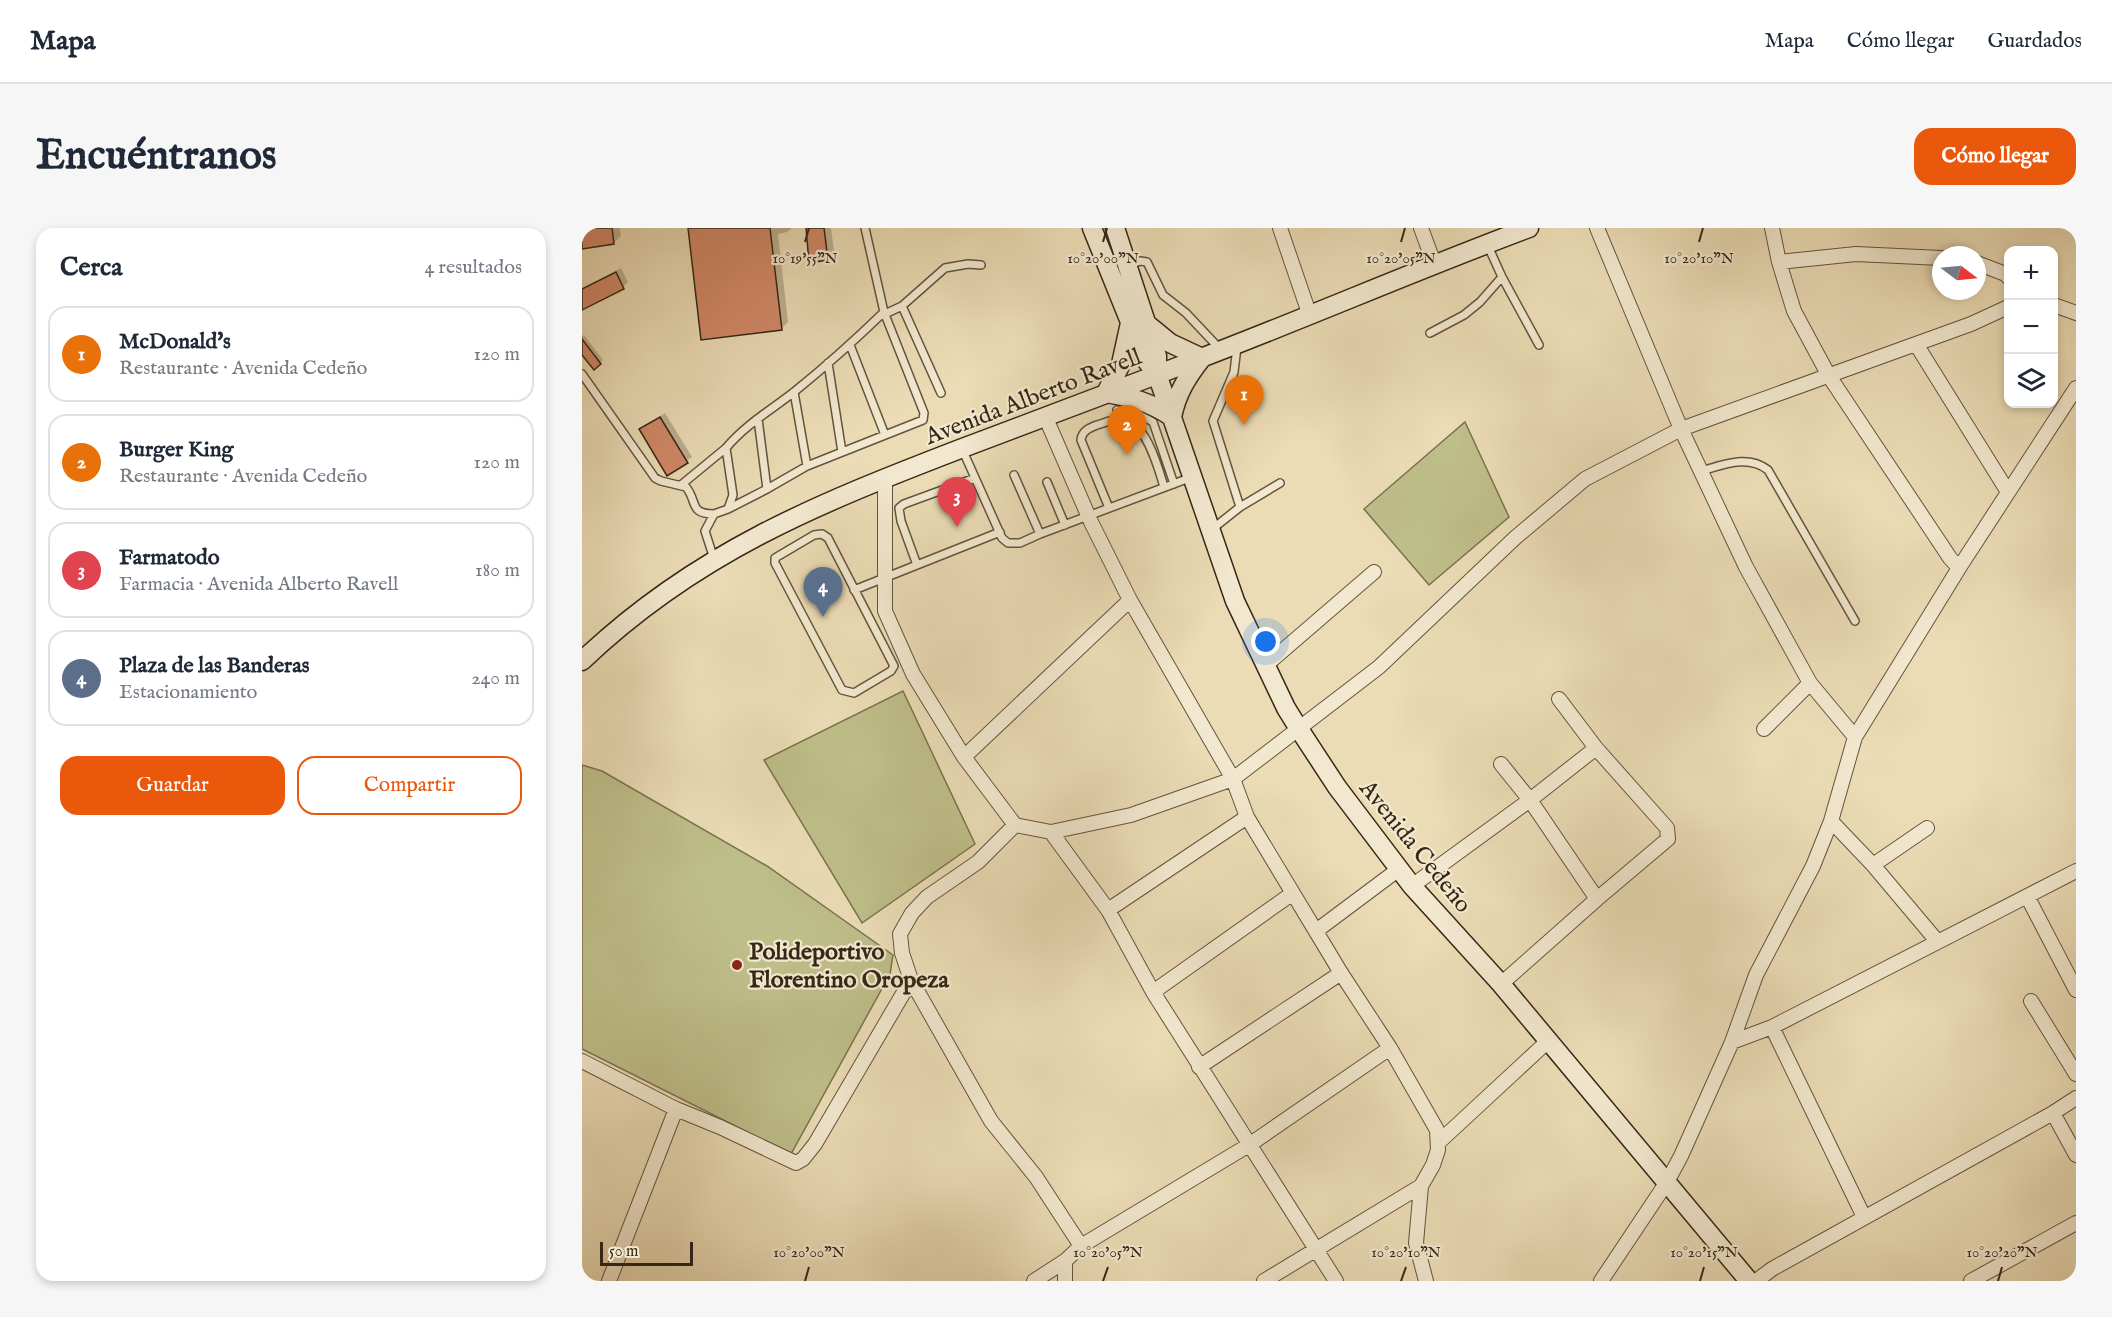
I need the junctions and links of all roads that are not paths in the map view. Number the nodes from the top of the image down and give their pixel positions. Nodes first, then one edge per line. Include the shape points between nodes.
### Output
1 (865, 228) edge
2 (1092, 228) edge
3 (1115, 228) edge
4 (1280, 228) edge
5 (1421, 228) edge
6 (1529, 228) edge
7 (1597, 228) edge
8 (1772, 228) edge
9 (1487, 244) junction
10 (1932, 258) edge
11 (1779, 262) junction
12 (981, 265) dead end
13 (1128, 266) junction
14 (1435, 266) junction
15 (1986, 266) edge
16 (2004, 273) edge
17 (1502, 278) junction
18 (902, 306) junction
19 (2058, 306) edge
20 (2004, 309) edge
21 (884, 312) junction
22 (2076, 312) edge
23 (1310, 316) junction
24 (1138, 323) junction
25 (1430, 333) dead end
26 (1916, 344) junction
27 (850, 345) junction
28 (1539, 345) dead end
29 (1229, 347) junction
30 (1202, 358) junction
31 (828, 363) junction
32 (582, 374) edge
33 (1157, 374) junction
34 (1830, 376) junction
35 (2076, 388) edge
36 (794, 392) junction
37 (941, 393) dead end
38 (1106, 393) junction
39 (1117, 410) dead end
40 (1045, 416) junction
41 (1172, 417) junction
42 (759, 419) junction
43 (1681, 429) junction
44 (885, 435) junction
45 (726, 448) junction
46 (962, 448) junction
47 (842, 452) junction
48 (807, 466) junction
49 (1701, 471) junction
50 (1014, 475) dead end
51 (1192, 477) junction
52 (885, 478) junction
53 (975, 478) junction
54 (1047, 482) dead end
55 (1280, 483) dead end
56 (1173, 484) junction
57 (681, 485) junction
58 (1164, 487) junction
59 (767, 489) junction
60 (2008, 492) junction
61 (1240, 507) junction
62 (1109, 508) junction
63 (728, 509) junction
64 (714, 514) junction
65 (1088, 516) junction
66 (1065, 525) junction
67 (1211, 530) junction
68 (1000, 532) junction
69 (1040, 534) junction
70 (714, 559) junction
71 (917, 565) junction
72 (1959, 568) junction
73 (1374, 572) dead end
74 (885, 578) junction
75 (854, 590) junction
76 (1130, 600) junction
77 (1855, 621) dead end
78 (582, 661) edge
79 (1266, 665) junction
80 (1810, 683) junction
81 (1559, 699) dead end
82 (1299, 729) junction
83 (1764, 729) dead end
84 (1855, 736) junction
85 (1596, 748) junction
86 (964, 757) junction
87 (1501, 764) dead end
88 (1233, 779) junction
89 (1530, 800) junction
90 (1247, 817) junction
91 (1831, 821) junction
92 (1015, 825) junction
93 (1927, 828) dead end
94 (1051, 832) junction
95 (1873, 865) junction
96 (1399, 869) junction
97 (2076, 871) edge
98 (1412, 886) junction
99 (1293, 893) junction
100 (2027, 896) junction
101 (1597, 899) junction
102 (1108, 910) junction
103 (1316, 931) junction
104 (1937, 941) junction
105 (1341, 973) junction
106 (911, 980) junction
107 (1501, 984) junction
108 (2076, 990) edge
109 (1153, 992) junction
110 (2031, 1001) dead end
111 (1772, 1027) junction
112 (1548, 1041) junction
113 (1732, 1042) junction
114 (1390, 1048) junction
115 (582, 1061) edge
116 (1199, 1066) junction
117 (2076, 1074) edge
118 (2076, 1098) edge
119 (676, 1109) junction
120 (2053, 1113) junction
121 (1439, 1142) junction
122 (1249, 1145) junction
123 (2076, 1155) edge
124 (1667, 1182) junction
125 (1421, 1186) junction
126 (1864, 1216) junction
127 (2076, 1223) edge
128 (1081, 1246) junction
129 (1317, 1249) junction
130 (1065, 1261) junction
131 (609, 1281) edge
132 (1034, 1281) edge
133 (1065, 1281) edge
134 (1264, 1281) edge
135 (1336, 1281) edge
136 (1426, 1281) edge
137 (1601, 1281) edge
138 (1749, 1281) edge
139 (1756, 1281) edge
140 (1971, 1281) edge

1 - 21 lane
2 - 24 street
3 - 13 street
4 - 23 street
5 - 14 street
6 - 9 street, Avenida Alberto Ravell
7 - 43 street
8 - 11 street
9 - 14 street, Avenida Alberto Ravell
9 - 17 lane
10 - 11 street via 1856,254
11 - 34 street via 1794,311
12 - 18 lane via 945,268
13 - 24 street
13 - 29 lane via 1146,262 1163,295
14 - 23 street, Avenida Alberto Ravell
15 - 16 street
17 - 25 lane via 1464,315
17 - 28 lane
18 - 21 lane
18 - 37 lane
19 - 22 street
20 - 26 street
21 - 27 lane
21 - 44 lane via 925,417
23 - 29 street, Avenida Alberto Ravell
24 - 30 street
24 - 33 street, Avenida Cedeño via 1157,356
24 - 38 street
26 - 34 street
26 - 60 street
27 - 31 lane
27 - 44 lane
29 - 30 street, Avenida Alberto Ravell
29 - 61 lane via 1234,372 1213,421
30 - 33 street, Avenida Alberto Ravell
30 - 41 street via 1182,384
31 - 36 lane
31 - 47 lane
32 - 57 lane via 655,478
33 - 38 street, Avenida Alberto Ravell
33 - 41 street, Avenida Cedeño
34 - 43 street
34 - 72 street
35 - 60 street
36 - 42 lane
36 - 48 lane
38 - 40 street, Avenida Alberto Ravell
38 - 41 street via 1133,397
39 - 56 lane via 1136,413 1153,422
40 - 46 street, Avenida Alberto Ravell
40 - 65 street
41 - 51 street, Avenida Cedeño
42 - 45 lane
42 - 59 lane
43 - 49 street
43 - 82 street via 1585,480 1516,537 1379,667
44 - 47 lane
45 - 57 lane
45 - 63 lane via 733,495
46 - 52 street, Avenida Alberto Ravell
46 - 53 lane
47 - 48 lane
48 - 59 lane
49 - 77 lane via 1744,461 1758,463 1768,470
49 - 80 street via 1746,567
50 - 69 lane
51 - 56 lane
51 - 67 street, Avenida Cedeño
52 - 70 street, Avenida Alberto Ravell via 807,511
52 - 74 street
53 - 68 lane
53 - 71 lane via 899,508
54 - 66 lane
55 - 61 lane
56 - 58 lane
57 - 64 lane via 690,492 699,512
58 - 62 lane
58 - 62 lane via 1152,450 1134,425 1120,419 1095,426 1086,430 1081,440
59 - 63 lane
60 - 72 street
61 - 67 lane
62 - 65 lane
63 - 64 lane
64 - 70 lane via 705,531
65 - 66 lane
65 - 76 street
66 - 69 lane
67 - 79 street, Avenida Cedeño via 1235,601
68 - 69 lane via 1008,543 1020,543
68 - 71 lane
70 - 78 street, Avenida Alberto Ravell via 630,618
71 - 74 lane
72 - 84 street
73 - 79 street
74 - 75 lane
74 - 86 street via 885,610 913,674
75 - 75 lane via 894,666 854,693 847,693 776,568 775,558 822,534 828,538
76 - 86 street
76 - 88 street
79 - 82 street, Avenida Cedeño
80 - 83 street
80 - 84 street
81 - 85 street
82 - 88 street
82 - 96 street, Avenida Cedeño
84 - 91 street
85 - 89 street
85 - 101 street via 1669,834 1668,839
86 - 92 street
87 - 89 street
88 - 90 street
88 - 94 street via 1131,814
89 - 98 street
89 - 101 street
90 - 99 street
90 - 102 street
91 - 95 street
91 - 113 street via 1813,866 1756,975
92 - 94 street
92 - 106 street via 978,862 927,897 912,913 900,934
93 - 95 street
94 - 102 street
95 - 104 street
96 - 98 street, Avenida Cedeño
96 - 103 street
97 - 100 street
98 - 107 street, Avenida Cedeño
99 - 103 street
99 - 109 street
100 - 104 street
100 - 108 street
101 - 107 street
102 - 109 street
103 - 105 street
104 - 111 street
105 - 114 street
105 - 116 street
106 - 119 street via 815,1144 796,1163
106 - 128 street via 991,1121 1036,1177
107 - 112 street, Avenida Cedeño
109 - 116 street
110 - 117 street
111 - 113 street
111 - 126 street
112 - 121 street
112 - 124 street, Avenida Cedeño
113 - 124 street
114 - 121 street via 1437,1130
114 - 122 street
115 - 119 street
116 - 122 street
118 - 120 street
119 - 131 street
120 - 123 street
120 - 126 street
121 - 125 street via 1433,1165
122 - 128 street
122 - 129 street
124 - 137 street
124 - 138 street, Avenida Cedeño
125 - 129 street
125 - 136 street via 1416,1243
126 - 139 street
127 - 140 street
128 - 130 street
129 - 134 street
129 - 135 street
130 - 132 street
130 - 133 street

